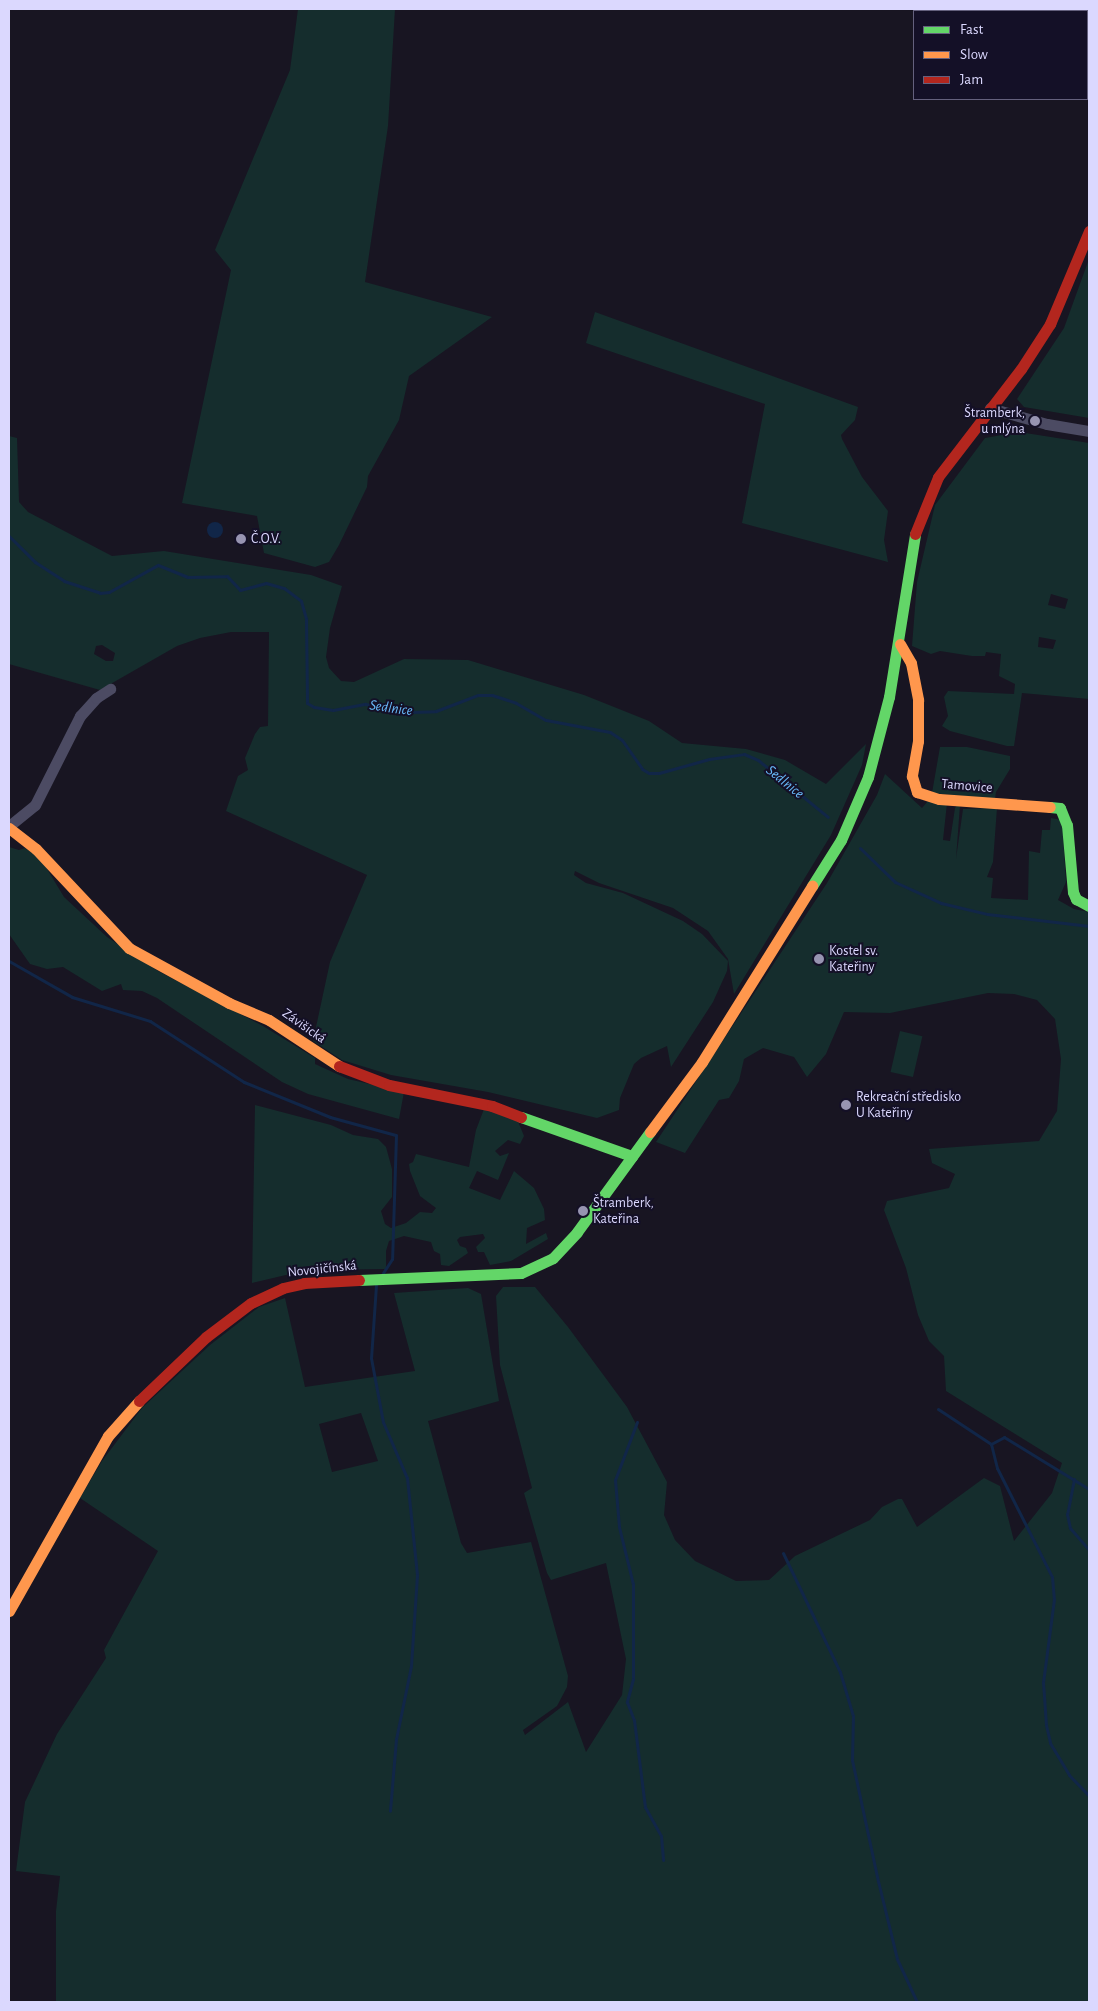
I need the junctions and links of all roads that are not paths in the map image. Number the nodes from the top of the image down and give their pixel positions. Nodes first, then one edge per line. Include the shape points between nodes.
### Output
1 (1089, 231) edge
2 (990, 408) junction
3 (1089, 431) edge
4 (900, 644) junction
5 (110, 690) dead end
6 (9, 827) edge
7 (1089, 906) edge
8 (632, 1156) junction
9 (9, 1611) edge

1 - 2 street, Novojičínská via 1050,324
2 - 3 street via 1047,424
2 - 4 street, Novojičínská via 938,477 924,506 915,534
4 - 7 street, Tamovice via 911,663 918,700 913,786 924,796 1060,808 1067,825 1073,892 1076,899
4 - 8 street, Novojičínská via 868,777 841,840 737,1010
5 - 6 street, Závišická via 96,698 80,716 35,805
6 - 8 street, Závišická via 36,849 129,948 229,1003 269,1020 333,1064 389,1085 492,1106
8 - 9 street, Novojičínská via 567,1244 553,1258 526,1272 504,1276 304,1283 265,1295 230,1318 160,1379 108,1436

